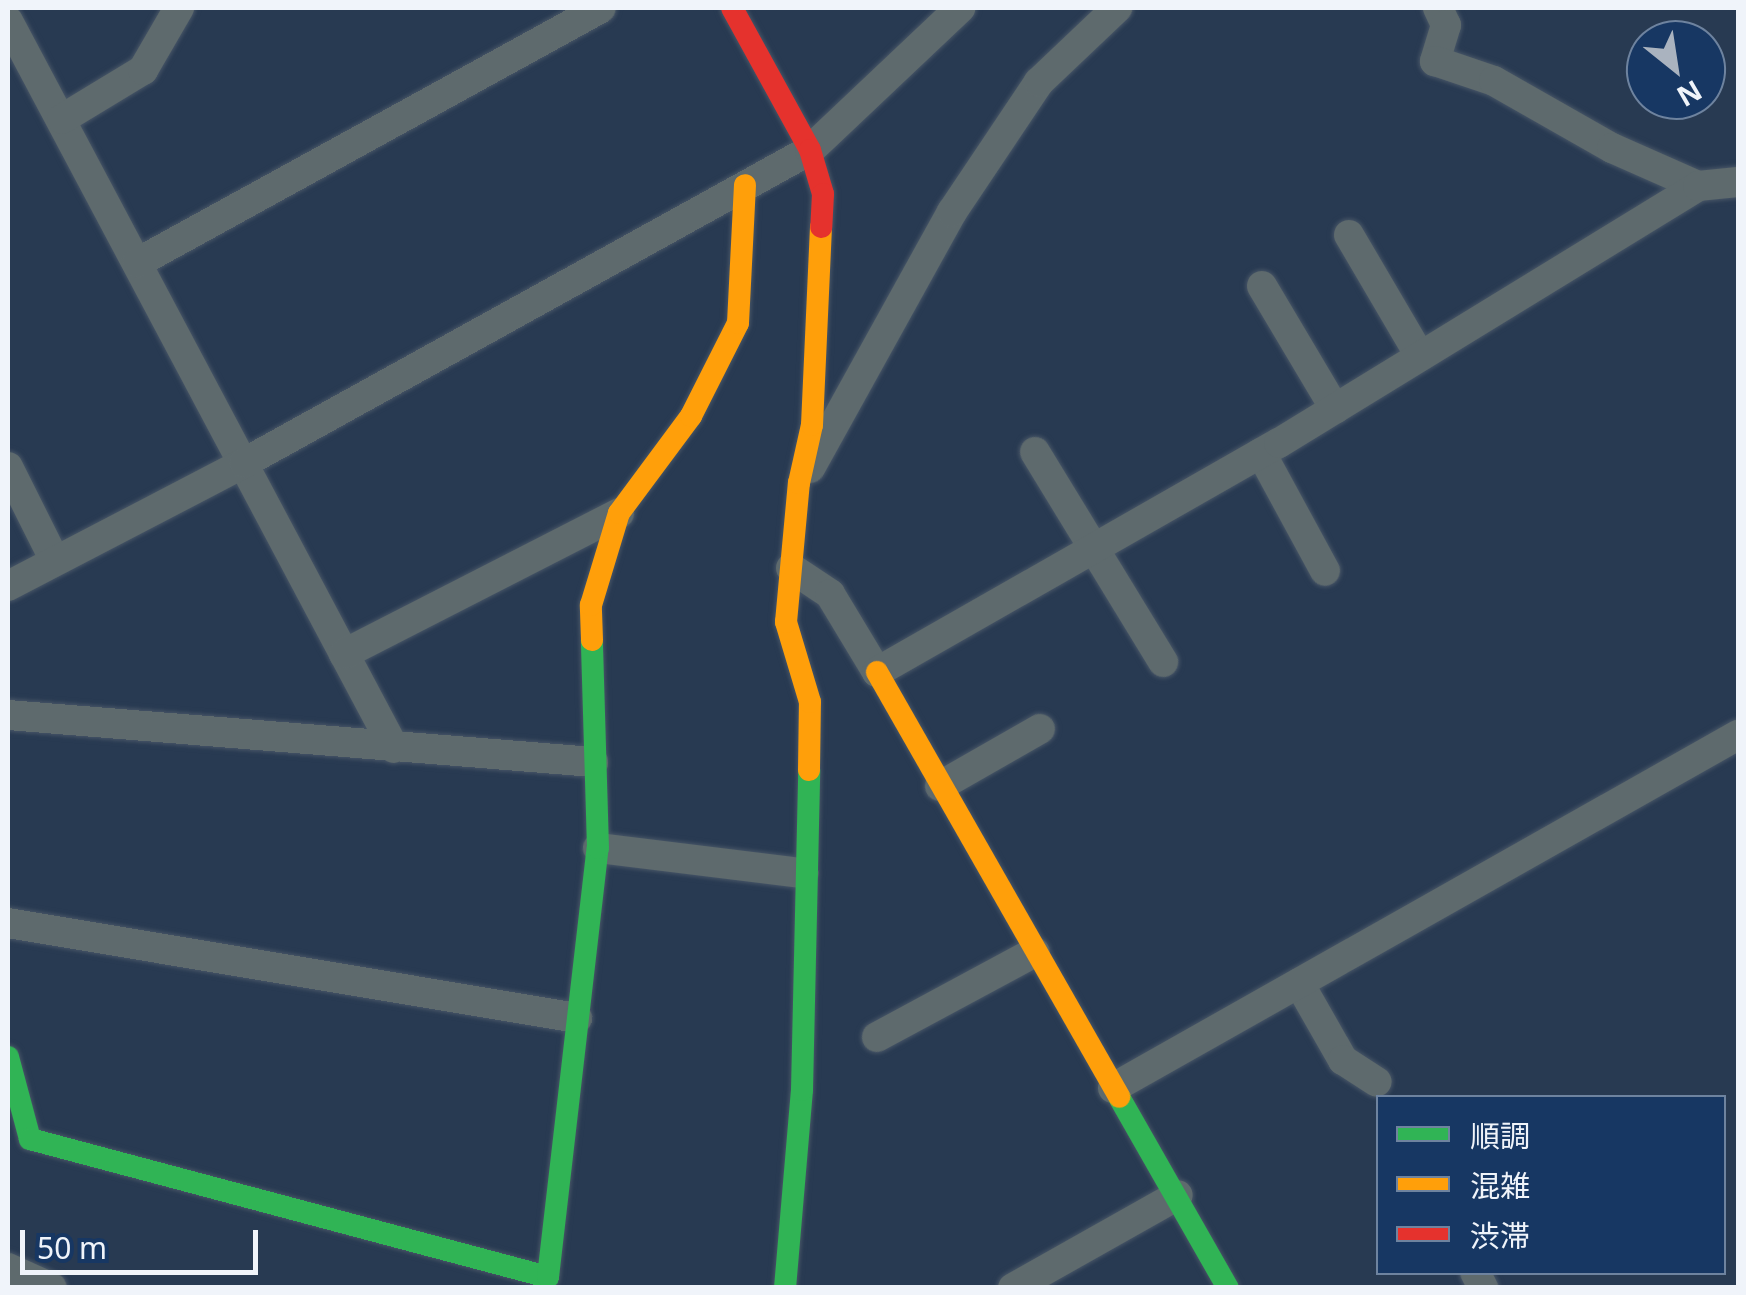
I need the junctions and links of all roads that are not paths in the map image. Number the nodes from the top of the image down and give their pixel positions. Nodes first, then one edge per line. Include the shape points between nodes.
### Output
1 (179, 8) edge
2 (601, 8) edge
3 (732, 8) edge
4 (960, 8) edge
5 (1117, 8) edge
6 (1438, 8) edge
7 (8, 21) edge
8 (62, 119) junction
9 (810, 150) junction
10 (1738, 182) edge
11 (745, 185) junction
12 (1698, 186) junction
13 (1350, 235) dead end
14 (138, 263) junction
15 (1262, 286) dead end
16 (1420, 356) junction
17 (1335, 408) junction
18 (1035, 452) dead end
19 (1261, 454) junction
20 (244, 463) junction
21 (8, 466) edge
22 (799, 483) junction
23 (619, 513) junction
24 (1095, 550) junction
25 (54, 559) junction
26 (792, 568) junction
27 (1326, 570) dead end
28 (8, 586) edge
29 (344, 654) junction
30 (1163, 662) dead end
31 (877, 672) junction
32 (8, 715) edge
33 (1040, 729) dead end
34 (1738, 735) edge
35 (394, 748) junction
36 (593, 762) junction
37 (940, 786) junction
38 (598, 848) junction
39 (803, 873) junction
40 (8, 924) edge
41 (1035, 952) junction
42 (1299, 983) junction
43 (577, 1018) junction
44 (877, 1037) dead end
45 (8, 1057) edge
46 (1378, 1082) dead end
47 (1113, 1088) junction
48 (1178, 1195) junction
49 (785, 1288) edge
50 (1012, 1288) edge
51 (1228, 1288) edge

1 - 8 street via 143,70
2 - 14 street
3 - 9 street
4 - 9 street
5 - 22 street via 1039,82 952,212
6 - 12 street via 1446,25 1435,61 1494,81 1612,148
7 - 8 street
8 - 14 street
9 - 11 street
9 - 22 street via 823,194 812,425
10 - 12 street
11 - 20 street
11 - 23 street via 738,323 691,416
12 - 16 street
13 - 16 street
14 - 20 street
15 - 17 street
16 - 17 street
17 - 19 street
18 - 24 street
19 - 24 street
19 - 27 street
20 - 25 street
20 - 29 street
21 - 25 street
22 - 26 street
23 - 29 street
23 - 36 street via 592,606
24 - 30 street
24 - 31 street
25 - 28 street
26 - 31 street via 830,594
26 - 39 street via 786,622 810,702
29 - 35 street
31 - 37 street
32 - 35 street
33 - 37 street
34 - 42 street
35 - 36 street
36 - 38 street
37 - 41 street
38 - 39 street
38 - 43 street
39 - 49 street via 802,1090
40 - 43 street
41 - 44 street
41 - 47 street
42 - 46 street via 1343,1060
42 - 47 street
43 - 45 street via 548,1278 30,1139
47 - 48 street
48 - 50 street
48 - 51 street

